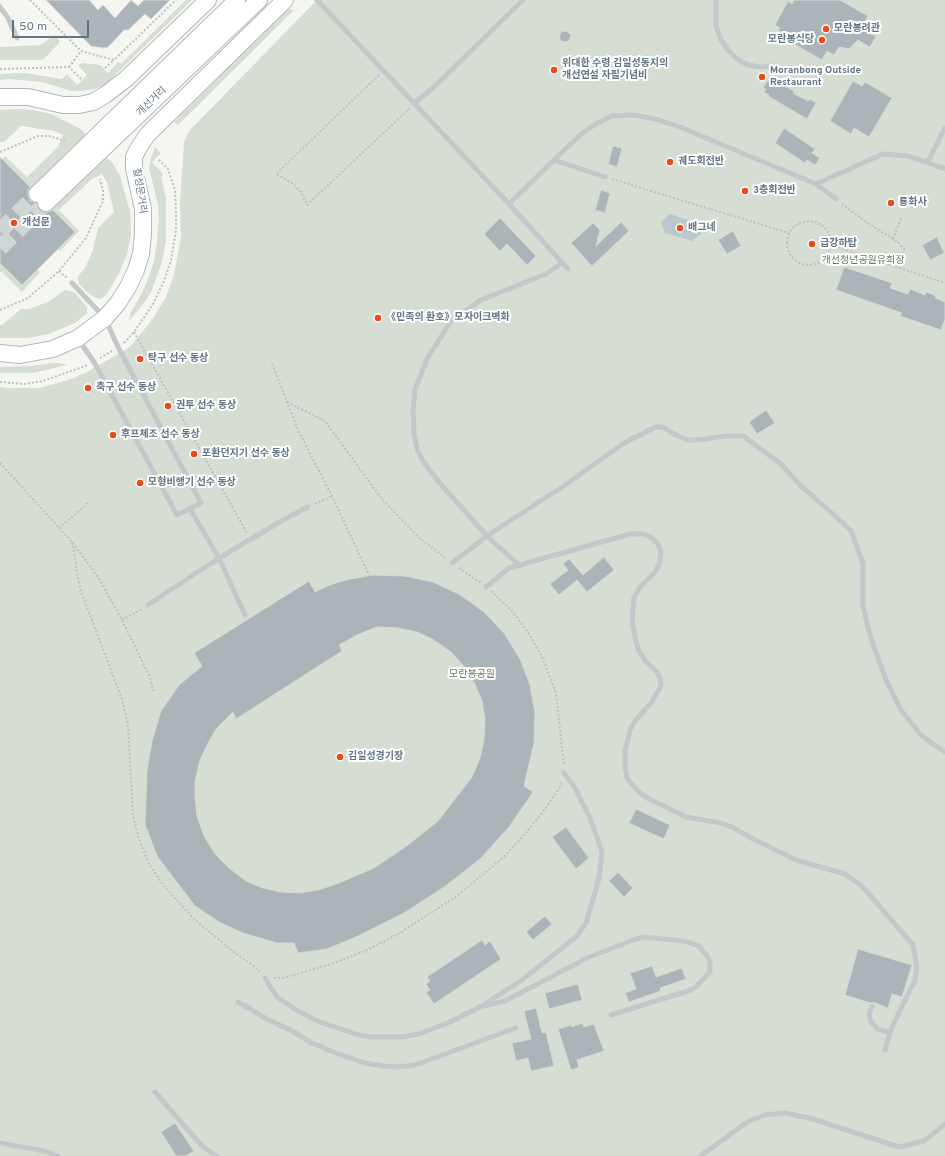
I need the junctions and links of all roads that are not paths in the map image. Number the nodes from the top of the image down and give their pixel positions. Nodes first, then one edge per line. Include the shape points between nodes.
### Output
1 (208, 0) edge
2 (237, 0) edge
3 (259, 0) edge
4 (285, 0) edge
5 (317, 0) edge
6 (523, 0) edge
7 (716, 0) edge
8 (0, 7) edge
9 (17, 38) dead end
10 (773, 66) dead end
11 (0, 97) edge
12 (415, 103) junction
13 (945, 128) edge
14 (147, 135) joint
15 (554, 160) junction
16 (927, 163) junction
17 (945, 169) edge
18 (605, 177) road end
19 (816, 184) junction
20 (836, 199) road end
21 (509, 204) junction
22 (562, 262) junction
23 (568, 268) dead end
24 (72, 283) road end
25 (105, 318) junction
26 (78, 338) junction
27 (0, 353) edge
28 (308, 507) road end
29 (190, 509) junction
30 (487, 536) junction
31 (219, 558) junction
32 (452, 563) road end
33 (520, 566) junction
34 (486, 587) road end
35 (148, 605) road end
36 (245, 615) dead end
37 (945, 752) edge
38 (564, 773) road end
39 (265, 978) road end
40 (238, 1002) dead end
41 (482, 1006) junction
42 (872, 1006) dead end
43 (611, 1015) dead end
44 (516, 1028) dead end
45 (890, 1033) junction
46 (885, 1050) dead end
47 (155, 1092) dead end
48 (945, 1124) edge
49 (0, 1143) edge
50 (58, 1156) edge
51 (216, 1156) edge
52 (700, 1156) edge

1 - 11 main road via 126,78 93,102 63,105 28,97
2 - 3 main road, 개선거리 via 42,199
4 - 14 main road, 개선거리
5 - 12 lane
6 - 12 lane
7 - 10 lane via 716,25 728,50 748,65
8 - 9 lane
12 - 21 lane
13 - 16 lane
14 - 25 main road, 칠성문거리 via 134,157 143,210 141,254 128,287
15 - 18 lane
15 - 19 lane via 594,124 611,116 633,115 680,126
15 - 21 lane
16 - 17 lane
16 - 19 lane via 908,156 883,154
19 - 20 lane
21 - 22 lane
22 - 23 lane
22 - 30 lane via 546,274 481,300 451,321 427,359 415,389 413,409 417,449 438,482
24 - 25 lane
25 - 26 main road, 칠성문거리
25 - 29 lane via 201,503
26 - 27 main road, 칠성문거리 via 53,349 20,355
26 - 29 lane via 94,362 177,515
28 - 31 lane
29 - 31 lane
30 - 32 lane
30 - 33 lane
30 - 37 lane via 624,443 656,427 662,427 688,440 743,436 781,464 800,485 851,531 863,562 863,606 867,623 888,682 901,710 913,726 931,744
31 - 35 lane
31 - 36 lane
33 - 34 lane via 509,568
33 - 45 lane via 630,534 644,534 658,544 661,552 660,562 634,597 632,620 639,651 656,671 661,686 651,704 630,730 625,751 627,778 647,798 686,817 732,827 796,860 845,874 862,886 913,945 917,968 915,980
38 - 41 lane via 592,820 602,852 599,878 586,923 576,937 554,956
39 - 41 lane via 277,997 296,1010 317,1021 371,1037 419,1034
40 - 44 lane via 312,1043 365,1063 383,1066 415,1065
41 - 43 lane via 505,1001 587,958 644,937 694,943 707,956 710,972 691,990
42 - 45 lane via 869,1014 871,1022 878,1029
45 - 46 lane
47 - 51 lane via 202,1146
48 - 52 lane via 924,1141 899,1148 813,1119 785,1113 765,1115 749,1121
49 - 50 lane

